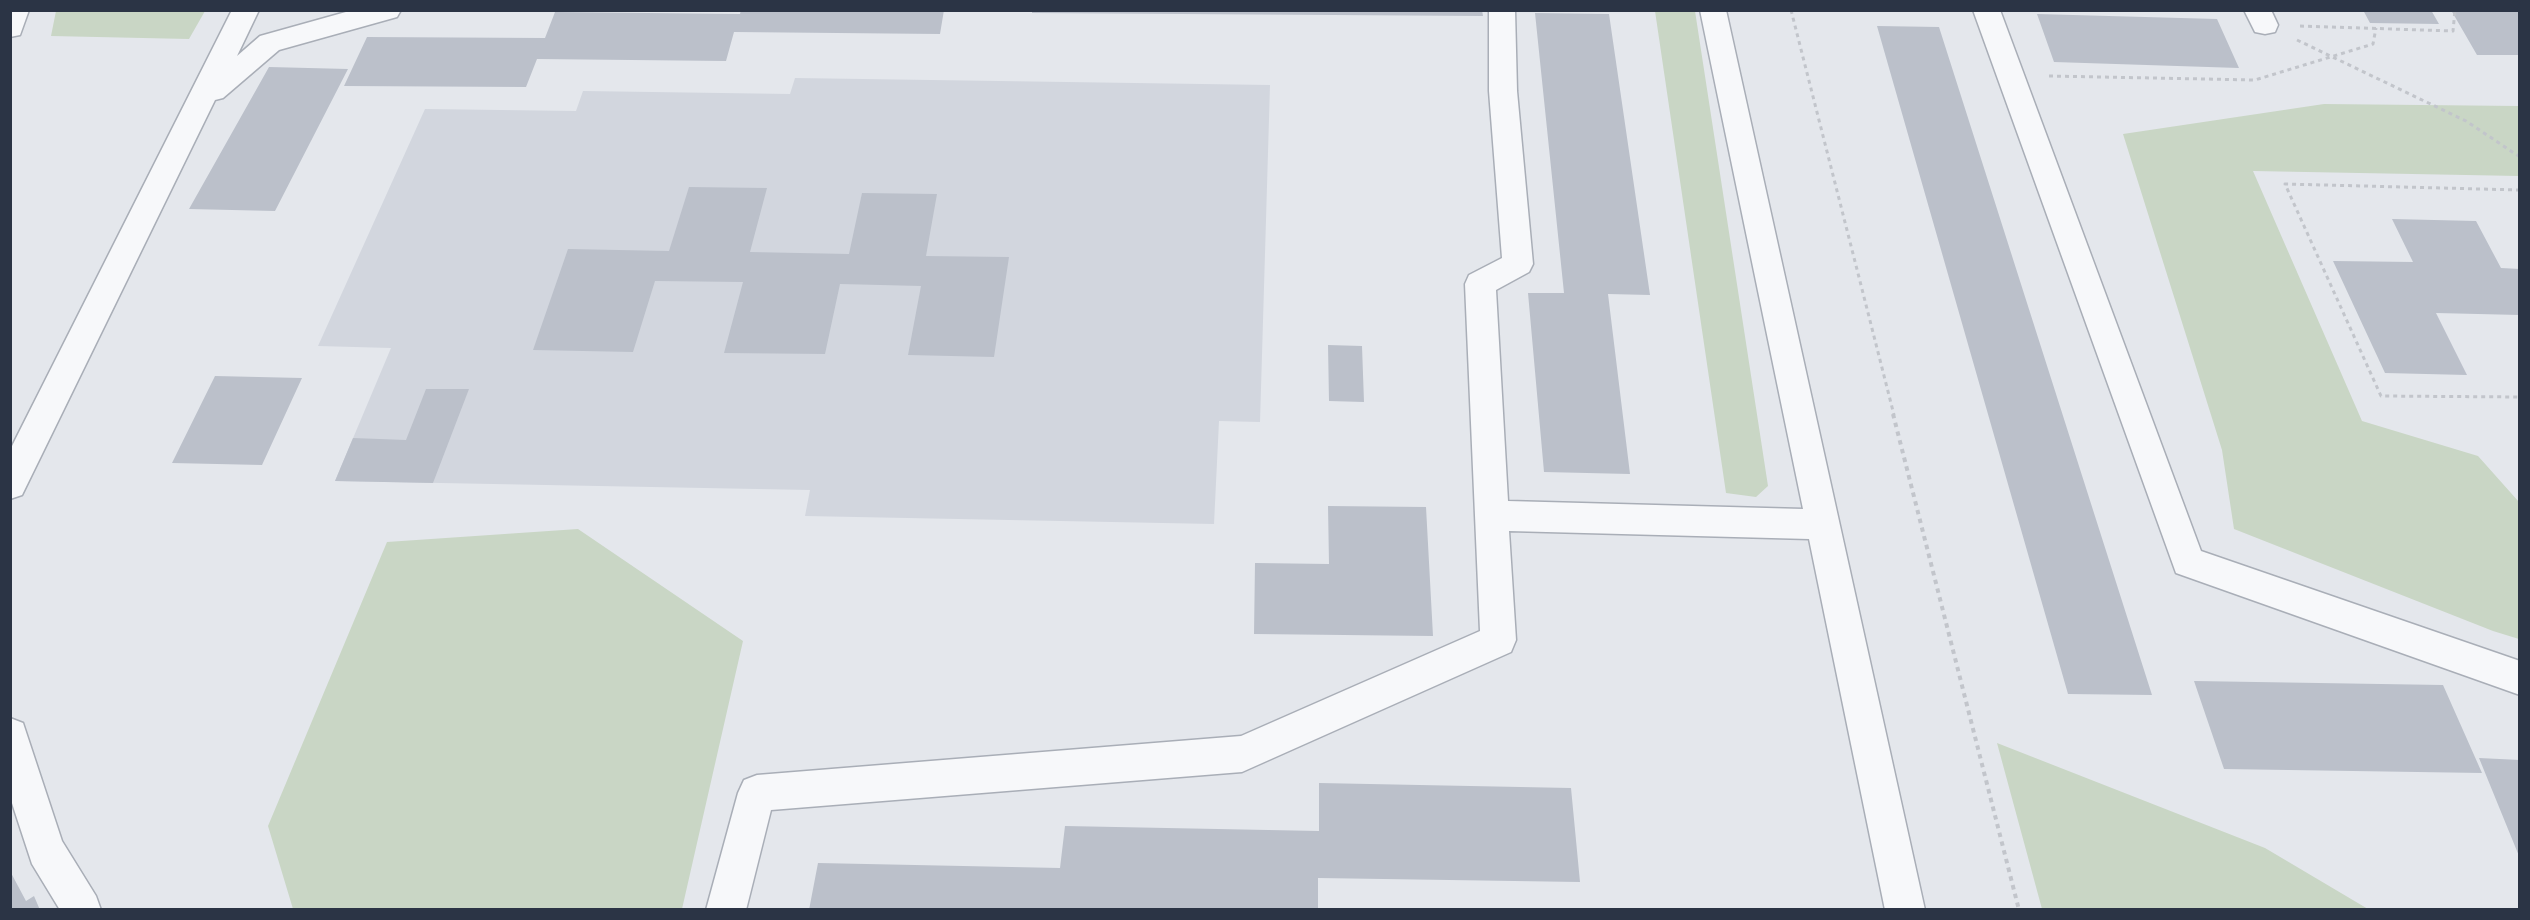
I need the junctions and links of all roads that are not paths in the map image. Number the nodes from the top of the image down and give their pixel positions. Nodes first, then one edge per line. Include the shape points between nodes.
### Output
1 (16, 10) edge
2 (246, 10) edge
3 (388, 10) edge
4 (1502, 10) edge
5 (1713, 10) edge
6 (1986, 10) edge
7 (10, 28) edge
8 (204, 98) junction
9 (10, 485) edge
10 (1491, 510) junction
11 (1822, 524) junction
12 (2520, 678) edge
13 (10, 735) edge
14 (82, 909) edge
15 (726, 909) edge
16 (1905, 909) edge

1 - 7 street
2 - 8 street
3 - 8 street via 270,43
4 - 10 street via 1503,91 1518,264 1480,284
5 - 11 street
6 - 12 street via 2188,562
8 - 9 street
10 - 11 street via 1513,517
10 - 15 street via 1498,640 1242,754 757,793
11 - 16 street
13 - 14 street via 46,850

